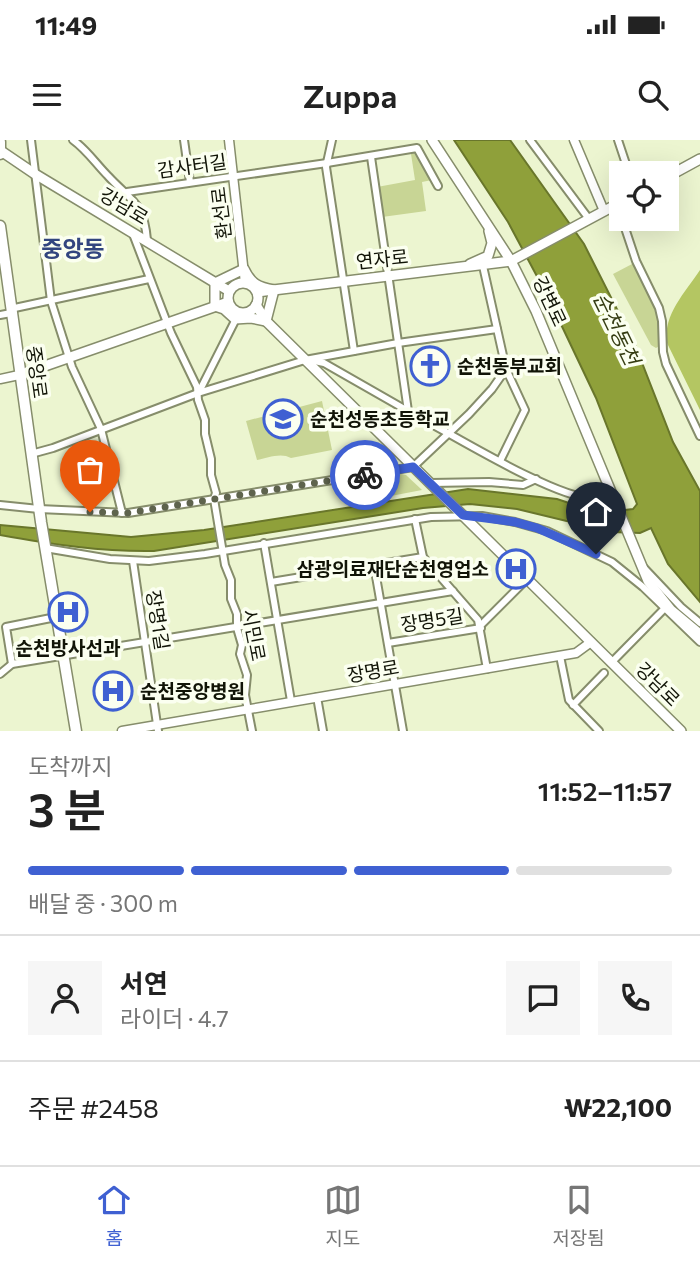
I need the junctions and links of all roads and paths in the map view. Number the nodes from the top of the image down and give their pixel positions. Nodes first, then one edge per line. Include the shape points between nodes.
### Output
1 (31, 140) edge
2 (73, 140) edge
3 (184, 140) edge
4 (229, 140) edge
5 (331, 140) edge
6 (432, 140) edge
7 (530, 140) edge
8 (574, 140) edge
9 (618, 140) edge
10 (1, 146) edge
11 (371, 157) junction
12 (700, 159) edge
13 (625, 161) edge
14 (327, 163) junction
15 (679, 170) edge
16 (35, 174) junction
17 (233, 176) junction
18 (190, 181) junction
19 (438, 186) dead end
20 (127, 191) junction
21 (609, 208) edge
22 (604, 211) junction
23 (586, 220) junction
24 (487, 223) junction
25 (0, 226) edge
26 (626, 231) edge
27 (132, 232) junction
28 (147, 240) junction
29 (512, 261) junction
30 (483, 266) junction
31 (244, 269) junction
32 (455, 269) junction
33 (388, 276) junction
34 (149, 279) junction
35 (343, 281) junction
36 (215, 282) junction
37 (245, 283) junction
38 (274, 290) junction
39 (229, 291) junction
40 (257, 292) junction
41 (51, 301) junction
42 (228, 302) junction
43 (256, 305) junction
44 (215, 306) junction
45 (7, 312) edge
46 (237, 316) junction
47 (266, 321) junction
48 (166, 322) junction
49 (497, 329) junction
50 (398, 342) junction
51 (354, 351) junction
52 (69, 358) junction
53 (305, 360) junction
54 (506, 369) junction
55 (19, 375) junction
56 (0, 379) edge
57 (198, 393) junction
58 (408, 411) junction
59 (101, 429) junction
60 (450, 433) junction
61 (700, 436) edge
62 (31, 454) junction
63 (500, 461) junction
64 (413, 467) junction
65 (536, 479) junction
66 (432, 486) junction
67 (608, 487) junction
68 (214, 499) junction
69 (0, 505) edge
70 (39, 509) junction
71 (460, 512) junction
72 (121, 513) junction
73 (415, 519) junction
74 (264, 543) junction
75 (45, 548) junction
76 (223, 548) junction
77 (423, 557) junction
78 (133, 561) junction
79 (374, 565) junction
80 (642, 565) junction
81 (527, 579) junction
82 (271, 582) junction
83 (453, 591) junction
84 (381, 603) junction
85 (664, 609) junction
86 (56, 617) junction
87 (680, 618) junction
88 (278, 621) junction
89 (700, 623) edge
90 (481, 627) junction
91 (237, 628) junction
92 (4, 631) edge
93 (700, 632) edge
94 (146, 642) junction
95 (591, 642) junction
96 (700, 642) edge
97 (388, 643) junction
98 (63, 655) junction
99 (560, 656) junction
100 (611, 663) junction
101 (12, 664) junction
102 (487, 669) junction
103 (604, 673) dead end
104 (0, 674) edge
105 (396, 684) junction
106 (317, 697) junction
107 (291, 701) junction
108 (573, 705) junction
109 (248, 709) junction
110 (157, 728) edge
111 (76, 731) edge
112 (122, 731) edge
113 (252, 731) edge
114 (323, 731) edge
115 (403, 731) edge
116 (599, 731) edge
117 (681, 731) edge

1 - 16 street
2 - 20 street
3 - 18 street
4 - 17 street, 환선로
5 - 14 street
6 - 24 main road, 강변로
7 - 23 street
8 - 22 street
9 - 13 street
10 - 16 main road, 강남로
11 - 14 street, 감사터길
11 - 19 street, 감사터길 via 417,148
11 - 33 street
12 - 15 main road
14 - 17 street, 감사터길
14 - 35 street
16 - 27 main road, 강남로
16 - 41 street
17 - 18 street, 감사터길
17 - 31 street, 환선로
18 - 20 street, 감사터길
20 - 28 street via 144,219
21 - 22 main road, 연자로
22 - 23 main road, 연자로
23 - 29 main road, 연자로
24 - 29 main road, 강변로
24 - 32 main road via 492,243 488,256
25 - 45 main road, 중앙로
26 - 61 street via 659,308 666,364
27 - 28 main road, 강남로
27 - 34 street, 시민로
28 - 36 main road, 강남로
29 - 30 main road, 연자로
29 - 67 main road, 강변로
30 - 32 main road, 연자로
30 - 49 street
31 - 36 main road
31 - 37 street, 환선로
31 - 38 main road via 250,281
32 - 33 main road, 연자로
33 - 35 main road, 연자로
33 - 50 street
34 - 41 street
34 - 48 street, 시민로
35 - 38 main road, 연자로
35 - 51 street
36 - 39 main road, 강남로
36 - 44 main road
37 - 39 main road
37 - 40 main road
38 - 40 main road, 연자로
38 - 47 main road
39 - 42 main road
40 - 43 main road
41 - 45 street
41 - 52 street
42 - 44 main road
42 - 46 main road
43 - 46 main road
43 - 47 main road
44 - 46 main road
44 - 48 main road
45 - 55 main road, 중앙로
46 - 47 main road
46 - 57 street
47 - 53 main road
48 - 52 main road
48 - 57 street, 시민로
49 - 50 street
49 - 54 street
50 - 51 street
50 - 58 street
51 - 53 street
52 - 55 main road
52 - 59 street
53 - 57 street
53 - 58 street via 324,362
53 - 64 main road
54 - 60 street
54 - 63 street via 525,410
55 - 56 street
55 - 62 main road, 중앙로
57 - 59 street
57 - 68 street, 시민로
58 - 60 street
59 - 62 street
59 - 72 street
60 - 63 street
60 - 64 street
62 - 70 main road, 중앙로
63 - 65 street
64 - 66 main road
64 - 68 street
65 - 66 street via 523,485
65 - 67 street via 582,498 595,498
66 - 71 main road, 강남로
67 - 80 main road, 강변로
68 - 72 street
68 - 76 street, 시민로
69 - 70 street
70 - 72 street
70 - 75 main road, 중앙로
71 - 73 street
71 - 81 main road, 강남로
71 - 85 street via 515,522 570,541 623,570
73 - 74 street
73 - 77 street
74 - 76 street
74 - 82 street
75 - 78 street
75 - 86 main road
76 - 78 street
76 - 91 street, 시민로
77 - 79 street
77 - 83 street, 장명5길
78 - 94 street, 장명1길
79 - 82 street
79 - 84 street
80 - 87 main road via 655,592
80 - 89 street
80 - 93 main road
81 - 90 street
81 - 95 main road, 강남로
82 - 88 street
83 - 84 street
83 - 90 street, 장명5길
84 - 88 street
84 - 97 street
85 - 87 street
85 - 96 street
85 - 100 street, 강남로
86 - 92 street
86 - 98 main road
87 - 93 main road
88 - 91 street
88 - 107 street
90 - 97 street, 장명5길
90 - 102 street
91 - 94 street
91 - 109 street, 시민로 via 247,675
92 - 101 street
94 - 98 street
94 - 110 street, 장명1길
95 - 99 street, 장명로 via 576,653
95 - 100 main road, 강남로
97 - 105 street
98 - 101 street
98 - 111 main road
99 - 102 street, 장명로
99 - 108 street
100 - 117 main road, 강남로
101 - 104 street
102 - 105 street, 장명로
103 - 108 street
105 - 106 street, 장명로
105 - 115 street
106 - 107 street, 장명로
106 - 114 street
107 - 109 street, 장명로
108 - 116 street
109 - 110 street, 장명로
109 - 113 street, 시민로
110 - 112 street, 장명로

